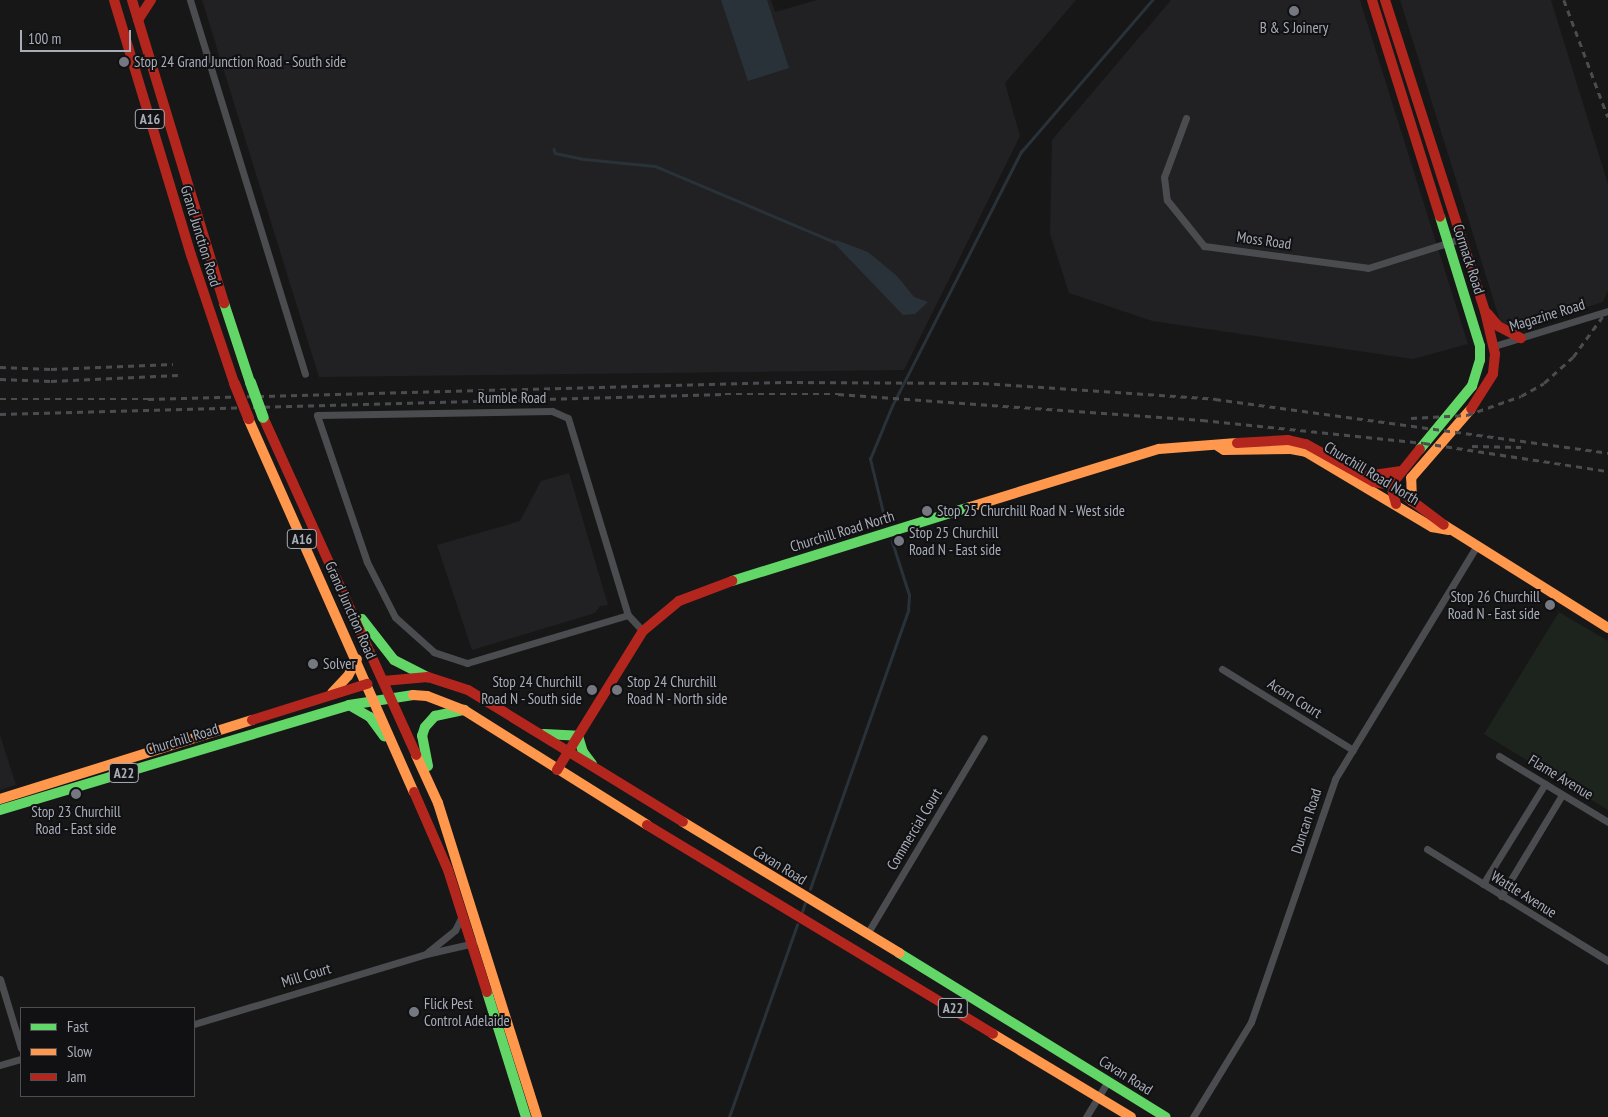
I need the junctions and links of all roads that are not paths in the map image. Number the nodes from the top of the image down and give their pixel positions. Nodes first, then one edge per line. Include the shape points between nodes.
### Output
1 (114, 0) edge
2 (122, 0) edge
3 (132, 0) edge
4 (151, 0) edge
5 (190, 0) edge
6 (1372, 0) edge
7 (1386, 0) edge
8 (119, 13) junction
9 (138, 20) junction
10 (1186, 118) dead end
11 (1460, 239) junction
12 (1448, 243) junction
13 (1485, 311) junction
14 (1608, 311) edge
15 (1474, 325) junction
16 (1521, 338) junction
17 (1494, 346) junction
18 (305, 374) dead end
19 (1470, 389) junction
20 (1217, 446) junction
21 (1400, 471) junction
22 (1365, 476) junction
23 (1391, 485) junction
24 (1412, 501) junction
25 (1396, 504) junction
26 (1449, 530) junction
27 (1476, 547) junction
28 (341, 588) junction
29 (628, 615) junction
30 (1608, 628) edge
31 (643, 632) junction
32 (356, 659) junction
33 (1222, 669) dead end
34 (428, 677) junction
35 (383, 681) junction
36 (367, 684) junction
37 (390, 696) junction
38 (324, 698) junction
39 (374, 699) junction
40 (349, 705) junction
41 (464, 710) junction
42 (535, 732) junction
43 (578, 736) junction
44 (984, 738) dead end
45 (1353, 750) junction
46 (568, 752) junction
47 (1499, 756) dead end
48 (152, 759) junction
49 (596, 769) junction
50 (557, 770) junction
51 (409, 779) junction
52 (1545, 784) junction
53 (1562, 795) junction
54 (0, 799) edge
55 (438, 803) junction
56 (0, 810) edge
57 (1608, 822) edge
58 (1426, 850) dead end
59 (1483, 884) junction
60 (1501, 896) junction
61 (462, 913) junction
62 (866, 934) junction
63 (478, 942) junction
64 (426, 954) junction
65 (1608, 961) edge
66 (0, 978) edge
67 (195, 1024) edge
68 (20, 1045) edge
69 (20, 1059) edge
70 (0, 1065) edge
71 (1108, 1081) junction
72 (1098, 1097) junction
73 (526, 1117) edge
74 (537, 1117) edge
75 (1086, 1117) edge
76 (1131, 1117) edge
77 (1166, 1117) edge
78 (1193, 1117) edge

1 - 8 main road, Grand Junction Road / A16
2 - 8 main road
3 - 9 main road, Grand Junction Road / A16
4 - 9 main road
5 - 18 street
6 - 12 main road, Cormack Road
7 - 11 main road, Cormack Road
8 - 32 main road, Grand Junction Road / A16, bridge via 191,255 234,383
9 - 28 main road, Grand Junction Road / A16, bridge via 201,234 250,382
10 - 12 street, Moss Road via 1164,177 1167,200 1204,246 1368,268
11 - 12 street, Moss Road
11 - 13 main road, Cormack Road
12 - 15 main road, Cormack Road
13 - 16 main road via 1498,326
13 - 17 main road, Cormack Road
14 - 16 street, Magazine Road
15 - 17 main road
15 - 19 main road, Cormack Road via 1480,360
16 - 17 street, Magazine Road
17 - 19 main road via 1485,369
17 - 24 main road, Cormack Road via 1495,365 1489,384 1471,410 1410,478
19 - 21 main road, Cormack Road
20 - 22 main road, Churchill Road North via 1296,441 1320,450
20 - 25 main road, Churchill Road North via 1224,450 1291,449 1306,452
20 - 31 main road, Churchill Road North via 1159,449 694,594 664,612
21 - 22 main road
21 - 23 main road, Cormack Road
22 - 23 main road, Churchill Road North via 1374,482
23 - 24 main road, Churchill Road North
23 - 25 main road via 1391,495
24 - 26 main road, Churchill Road North
25 - 26 main road, Churchill Road North via 1432,527
26 - 27 main road, Churchill Road North
27 - 30 main road, Churchill Road North
27 - 45 street, Duncan Road
28 - 34 main road via 394,660
28 - 35 main road, Grand Junction Road / A16
29 - 29 street, Rumble Road via 568,418 552,411 317,415 366,562 395,617 434,652 467,662
29 - 31 street, Rumble Road
31 - 43 main road, Churchill Road North
32 - 36 main road, Grand Junction Road / A16
32 - 38 main road via 342,683
33 - 45 street, Acorn Court
34 - 35 main road, Cavan Road / A22
34 - 42 main road, Cavan Road / A22 via 468,690
35 - 36 main road, Cavan Road / A22
35 - 37 main road, Grand Junction Road / A16
36 - 38 main road, Churchill Road / A22
36 - 39 main road, Grand Junction Road / A16
37 - 39 main road, A22
37 - 41 main road, A22 via 421,695
37 - 55 main road, Grand Junction Road / A16
38 - 48 main road, Churchill Road / A22
39 - 40 main road, Churchill Road / A22
39 - 51 main road, Grand Junction Road / A16
40 - 48 main road, Churchill Road / A22
40 - 51 main road via 372,719
41 - 50 main road, A22
41 - 55 main road via 435,716 425,726 422,736
42 - 43 main road via 559,737
42 - 46 main road, Cavan Road / A22
43 - 46 main road, Churchill Road North
43 - 49 main road via 583,752
44 - 62 street, Commercial Court
45 - 78 street, Duncan Road via 1332,785 1251,1022
46 - 49 main road, Cavan Road / A22
46 - 50 main road, Churchill Road North
47 - 52 street, Flame Avenue
48 - 54 main road, Churchill Road / A22
48 - 56 main road, Churchill Road / A22
49 - 62 main road, Cavan Road / A22
50 - 72 main road, A22
51 - 61 main road, Grand Junction Road / A16
52 - 53 street, Flame Avenue
52 - 59 street
53 - 57 street, Flame Avenue
53 - 60 street
55 - 63 main road, Grand Junction Road / A16
58 - 59 street, Wattle Avenue
59 - 60 street, Wattle Avenue
60 - 65 street, Wattle Avenue
61 - 63 main road, Grand Junction Road / A16
61 - 64 street, Mill Court via 455,930
62 - 71 main road, Cavan Road / A22
63 - 64 street, Mill Court
63 - 73 main road, Grand Junction Road / A16
63 - 74 main road, Grand Junction Road / A16
64 - 67 street, Mill Court
66 - 68 street
69 - 70 street
71 - 72 street
71 - 77 main road, Cavan Road / A22
72 - 75 street
72 - 76 main road, A22

